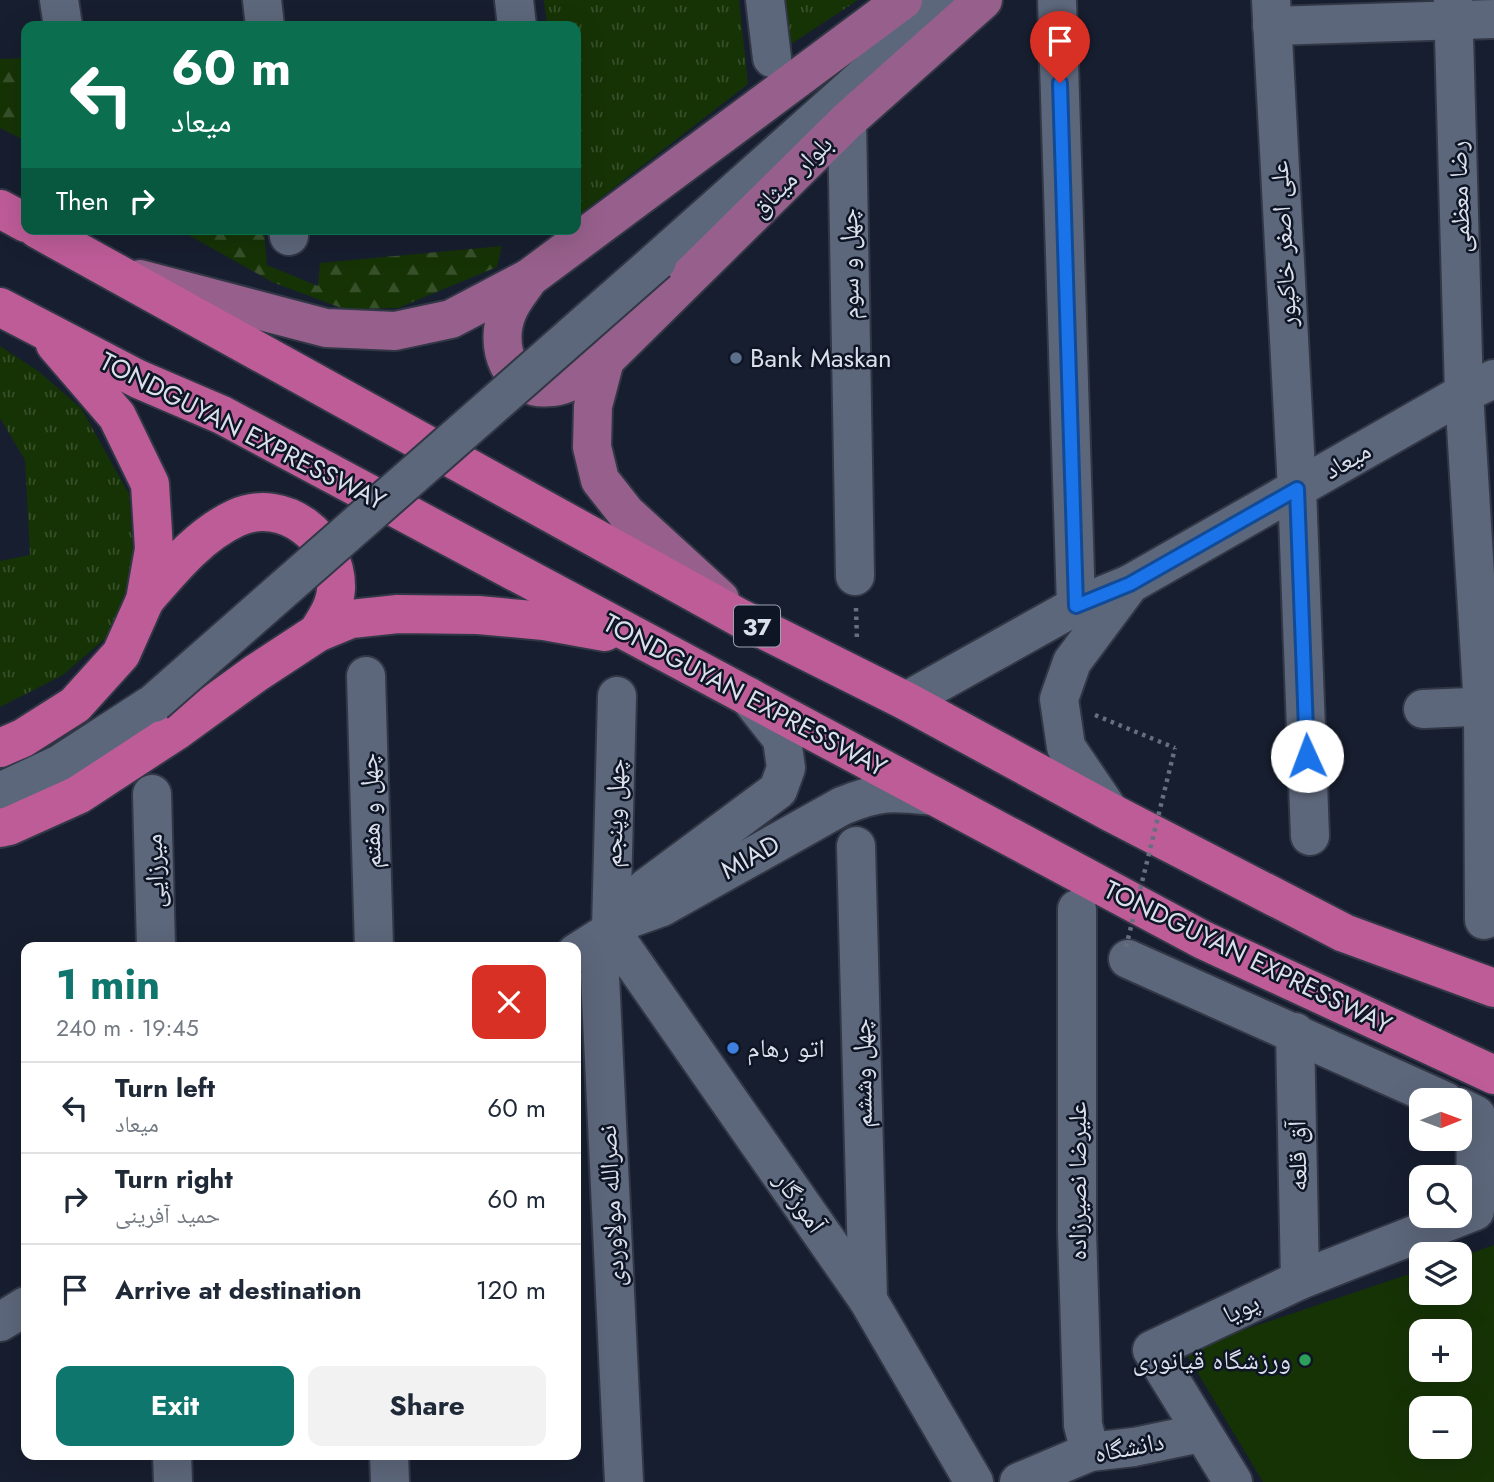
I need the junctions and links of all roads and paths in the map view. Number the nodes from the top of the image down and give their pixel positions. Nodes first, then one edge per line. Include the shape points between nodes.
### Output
1 (60, 0) edge
2 (262, 0) edge
3 (514, 0) edge
4 (765, 0) edge
5 (903, 0) edge
6 (928, 0) edge
7 (950, 0) edge
8 (983, 0) edge
9 (1057, 0) edge
10 (1454, 10) edge
11 (1271, 13) edge
12 (1494, 19) edge
13 (62, 21) edge
14 (264, 21) edge
15 (516, 21) edge
16 (772, 58) dead end
17 (847, 121) junction
18 (0, 209) edge
19 (21, 220) edge
20 (48, 235) edge
21 (120, 274) junction
22 (529, 278) junction
23 (0, 307) edge
24 (41, 329) junction
25 (605, 360) junction
26 (1479, 386) edge
27 (1297, 489) junction
28 (855, 576) joint
29 (1130, 584) junction
30 (145, 600) junction
31 (1076, 606) junction
32 (740, 618) junction
33 (317, 633) junction
34 (635, 637) junction
35 (366, 676) dead end
36 (859, 677) junction
37 (617, 696) dead end
38 (748, 696) junction
39 (906, 701) junction
40 (1488, 706) edge
41 (1423, 709) dead end
42 (1110, 722) dead end
43 (0, 748) edge
44 (152, 794) dead end
45 (0, 796) edge
46 (934, 796) junction
47 (1110, 812) junction
48 (1310, 836) dead end
49 (856, 846) dead end
50 (1077, 909) dead end
51 (1484, 920) dead end
52 (621, 925) junction
53 (156, 942) edge
54 (374, 942) edge
55 (581, 950) edge
56 (1127, 953) joint
57 (1494, 988) edge
58 (1295, 1032) junction
59 (1494, 1075) edge
60 (1417, 1088) edge
61 (1466, 1152) edge
62 (1300, 1280) junction
63 (868, 1300) junction
64 (21, 1309) edge
65 (0, 1322) edge
66 (1201, 1433) junction
67 (1090, 1452) junction
68 (172, 1460) edge
69 (389, 1460) edge
70 (173, 1482) edge
71 (390, 1482) edge
72 (624, 1482) edge
73 (974, 1482) edge
74 (1019, 1482) edge
75 (1233, 1482) edge

1 - 13 street
2 - 14 street
3 - 15 street
4 - 16 street
5 - 22 main road
6 - 45 street via 146,688 53,750
7 - 45 street, bridge via 154,703 60,764
8 - 17 main road, بلوار میثاق
9 - 31 street
10 - 11 street
10 - 12 street
10 - 26 street, رضا معظمی
11 - 27 street, علی اصغر خاکپور
17 - 25 main road, بلوار میثاق
17 - 28 street, چهل و سوم
18 - 19 highway
20 - 21 highway, 37
21 - 22 main road via 326,328 395,331 451,319
21 - 32 highway, 37
22 - 25 main road, بلوار میثاق via 508,312 502,340 506,362 518,379 538,388 556,387
23 - 24 highway, TONDGUYAN EXPRESSWAY / 37
24 - 30 highway via 117,416 150,484 154,549
24 - 34 highway, TONDGUYAN EXPRESSWAY / 37 via 138,379 222,415
25 - 32 main road via 593,406 592,447 600,480 626,513
26 - 27 street, میعاد
26 - 40 street, رضا معظمی
27 - 29 street, میعاد
27 - 48 street
28 - 36 path
29 - 31 street, میعاد
29 - 47 street via 1072,663 1059,699 1066,747
30 - 33 highway via 180,560 218,529 238,517 262,512 286,515 307,526 324,544 333,565 336,590 330,613
30 - 43 highway via 121,654 75,705
31 - 39 street, میعاد
32 - 36 highway, 37
33 - 34 highway via 351,618 478,615
33 - 45 highway via 78,795 9,826
34 - 38 highway, TONDGUYAN EXPRESSWAY / 37
35 - 54 street, چهل و هفتم
36 - 39 highway, 37
37 - 52 street, چهل وپنجم
38 - 46 highway, TONDGUYAN EXPRESSWAY / 37
38 - 52 street via 782,738 786,768 778,790 646,888
39 - 47 highway, 37
40 - 41 street
40 - 51 street, رضا معظمی
42 - 56 path, bridge via 1175,748
44 - 53 street, میرزایی
46 - 52 street, MIAD via 889,792 842,806 663,907
46 - 59 highway, TONDGUYAN EXPRESSWAY / 37 via 1203,940
47 - 57 highway, 37 via 1344,933
49 - 63 street, چهل وششم
50 - 67 street, علیرضا نصیرزاده via 1077,1231 1083,1425
52 - 55 street, MIAD
52 - 63 street, آموزگار
52 - 72 street, نصرالله مولاوردی via 600,976
56 - 58 street
58 - 60 street
58 - 62 street, آق قلعه
61 - 62 street, پویا via 1475,1211
62 - 66 street, پویا via 1152,1350
63 - 73 street, آموزگار
64 - 65 street
66 - 67 street, دانشگاه
66 - 75 street, پویا
67 - 74 street, دانشگاه
68 - 70 street
69 - 71 street

